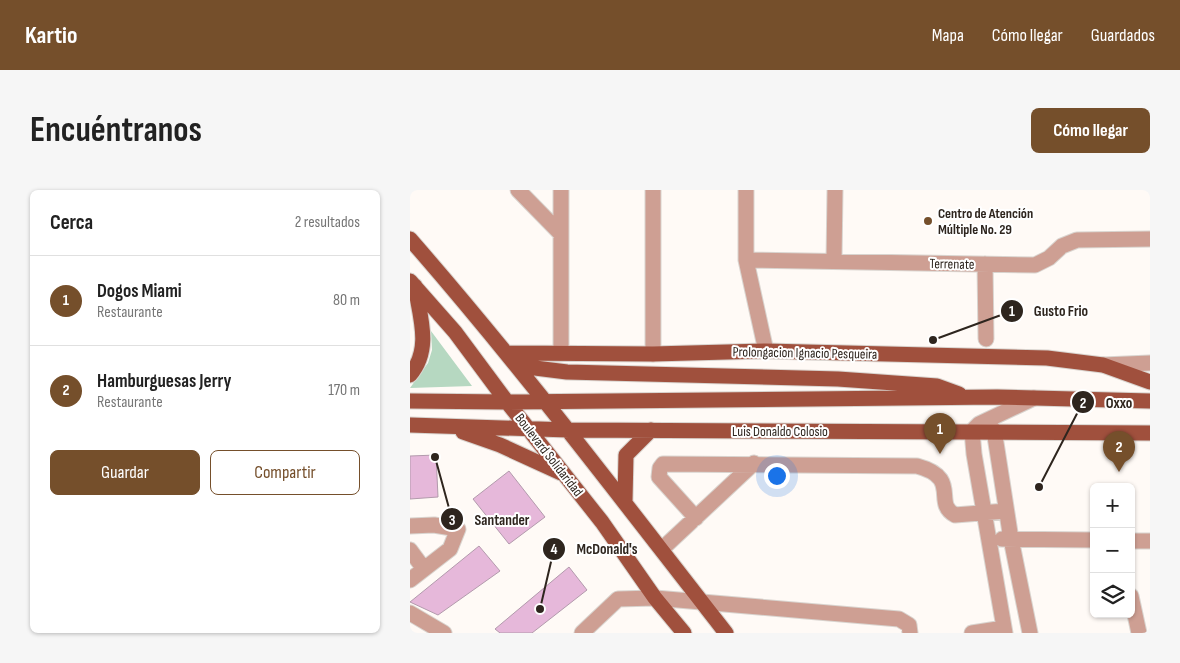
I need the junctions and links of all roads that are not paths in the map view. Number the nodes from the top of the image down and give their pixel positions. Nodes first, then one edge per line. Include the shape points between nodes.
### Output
1 (518, 190) edge
2 (561, 190) edge
3 (653, 190) edge
4 (746, 190) edge
5 (835, 190) edge
6 (561, 234) junction
7 (410, 238) edge
8 (1150, 239) edge
9 (746, 260) junction
10 (834, 261) junction
11 (985, 264) junction
12 (412, 284) edge
13 (986, 339) dead end
14 (766, 351) junction
15 (508, 353) junction
16 (561, 353) junction
17 (653, 354) junction
18 (1150, 362) edge
19 (1102, 365) junction
20 (410, 375) edge
21 (1150, 382) edge
22 (968, 397) junction
23 (1034, 398) junction
24 (410, 401) edge
25 (1150, 401) edge
26 (507, 402) junction
27 (547, 402) junction
28 (410, 425) edge
29 (447, 426) junction
30 (531, 430) junction
31 (569, 430) junction
32 (651, 430) junction
33 (994, 430) junction
34 (972, 431) junction
35 (1150, 433) edge
36 (754, 464) junction
37 (566, 476) junction
38 (625, 500) junction
39 (1006, 510) junction
40 (983, 512) junction
41 (696, 518) junction
42 (410, 526) edge
43 (988, 538) junction
44 (1011, 539) junction
45 (1090, 540) edge
46 (1135, 541) edge
47 (1150, 541) edge
48 (410, 550) edge
49 (662, 550) junction
50 (424, 569) junction
51 (410, 580) edge
52 (655, 598) junction
53 (702, 602) junction
54 (410, 613) edge
55 (1135, 614) edge
56 (600, 627) edge
57 (1005, 630) edge
58 (444, 633) edge
59 (582, 633) edge
60 (684, 633) edge
61 (726, 633) edge
62 (910, 633) edge
63 (972, 633) edge
64 (1030, 633) edge
65 (1139, 633) edge

1 - 6 street
2 - 6 street
3 - 17 street
4 - 9 street
5 - 10 street
6 - 16 street
7 - 15 main road
8 - 11 street, Terrenate via 1077,240 1062,246 1050,258 1035,265
9 - 10 street, Terrenate
9 - 14 street
10 - 11 street, Terrenate
11 - 13 street
12 - 20 main road via 424,344 418,365
12 - 26 main road, Boulevard Solidaridad via 455,332
14 - 17 main road, Prolongacion Ignacio Pesqueira
14 - 19 main road, Prolongacion Ignacio Pesqueira via 1047,358
15 - 16 main road, Prolongacion Ignacio Pesqueira
15 - 22 main road via 535,368 551,371 848,380 938,386
15 - 27 main road
16 - 17 main road, Prolongacion Ignacio Pesqueira
18 - 19 street, Prolongacion Ignacio Pesqueira
19 - 21 main road, Prolongacion Ignacio Pesqueira
22 - 23 main road
22 - 27 main road
23 - 25 main road
23 - 34 street via 979,424
24 - 26 main road
26 - 27 main road
26 - 30 main road, Boulevard Solidaridad
27 - 31 main road
28 - 29 main road, Luis Donaldo Colosio
29 - 30 main road, Luis Donaldo Colosio
29 - 37 main road via 500,444
30 - 31 main road, Luis Donaldo Colosio
30 - 37 main road, Boulevard Solidaridad
31 - 32 main road, Luis Donaldo Colosio
31 - 38 main road
32 - 34 main road, Luis Donaldo Colosio
32 - 38 main road via 626,454
33 - 34 main road, Luis Donaldo Colosio
33 - 35 main road, Luis Donaldo Colosio
33 - 39 street
34 - 40 street
36 - 40 street via 917,466 942,478 951,513
36 - 41 street
36 - 41 street via 663,464 659,477
37 - 52 main road, Boulevard Solidaridad
38 - 49 main road
39 - 40 street
39 - 44 street
40 - 43 street
41 - 49 street
42 - 50 street via 458,529 450,549
43 - 44 street
43 - 57 street
44 - 45 street
44 - 64 street
46 - 47 street
48 - 50 street
49 - 53 main road
50 - 51 street
52 - 53 street
52 - 56 street via 618,599
52 - 60 main road, Boulevard Solidaridad
53 - 61 main road
53 - 62 street via 899,619 909,625
54 - 58 street
55 - 65 street
56 - 59 street
57 - 63 street

